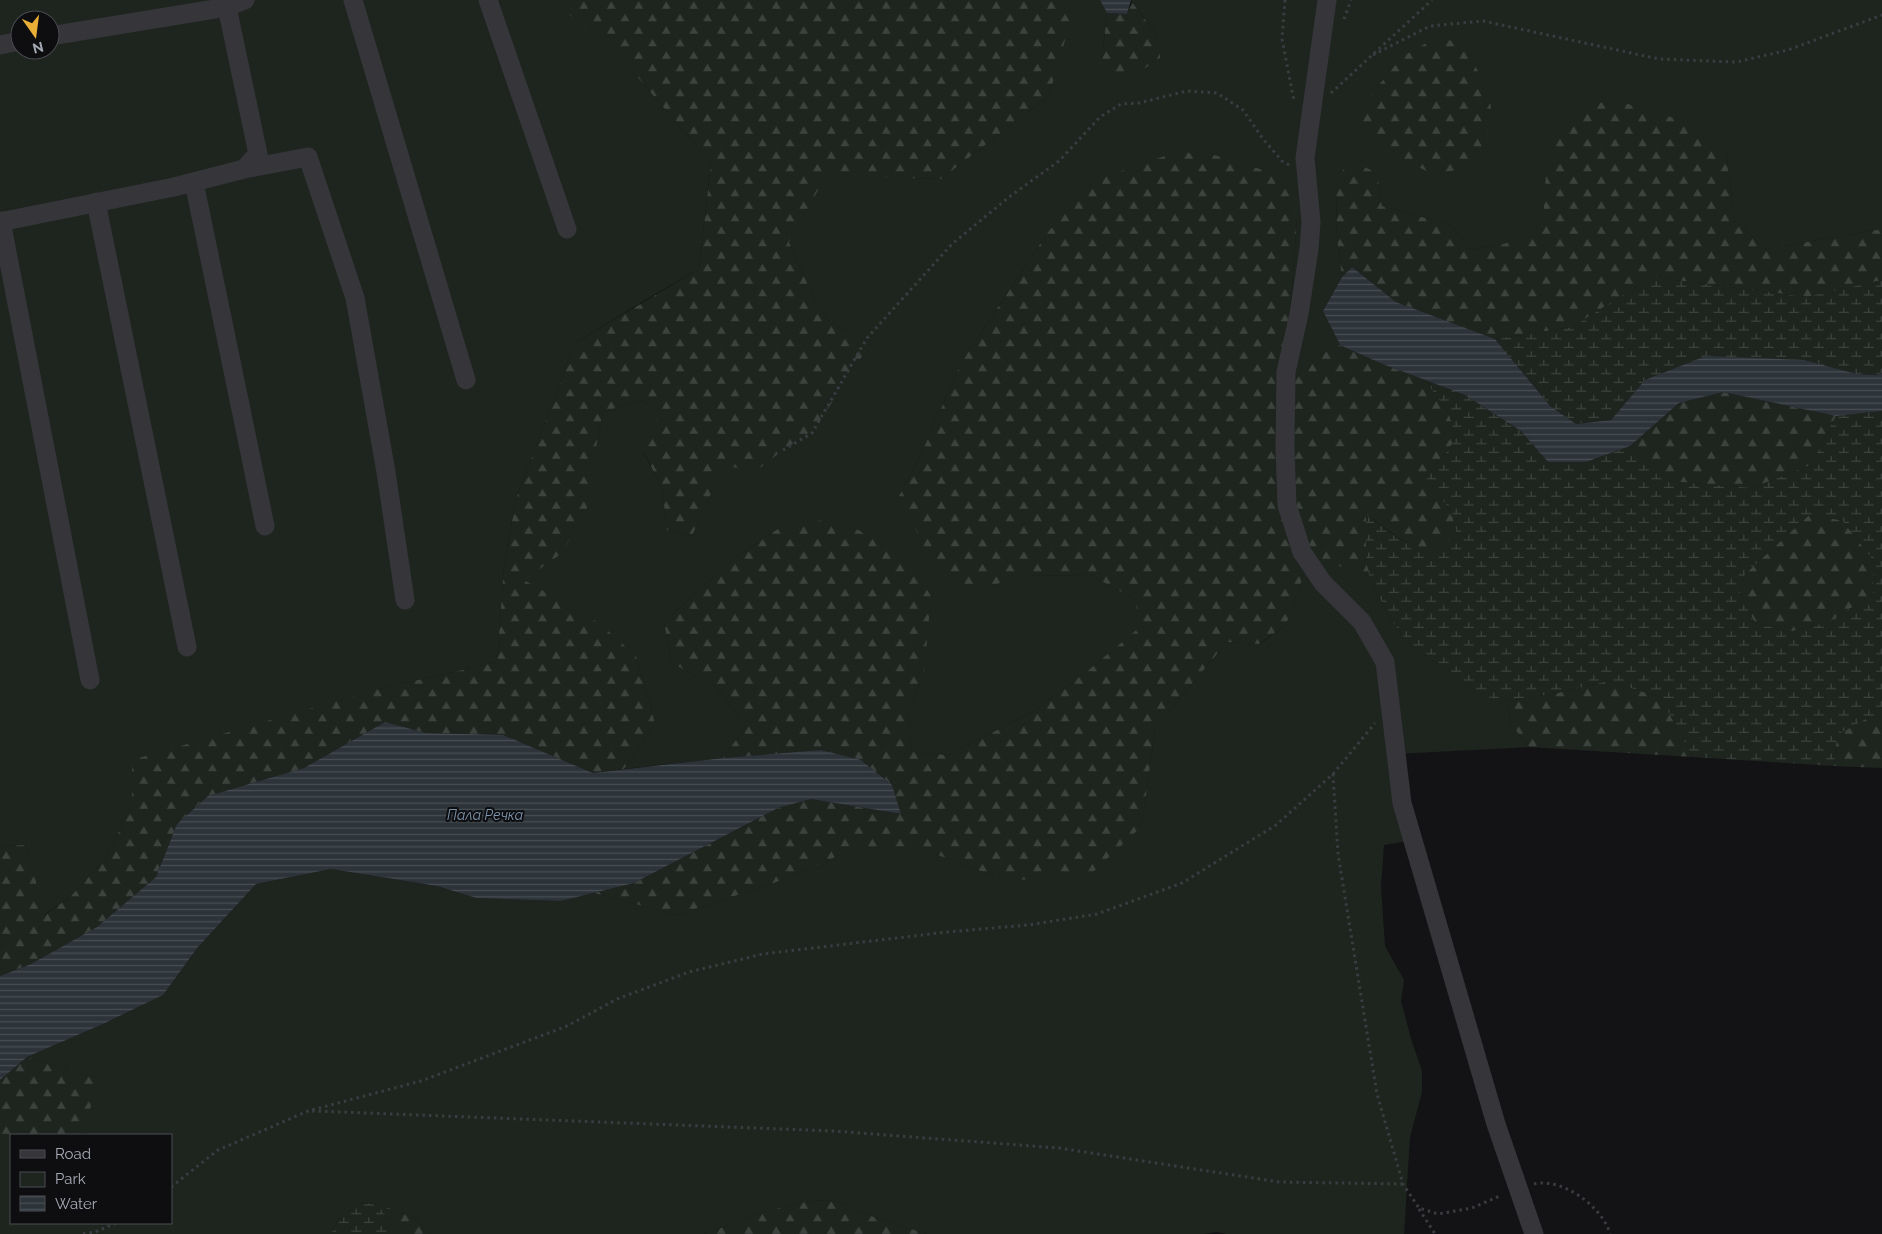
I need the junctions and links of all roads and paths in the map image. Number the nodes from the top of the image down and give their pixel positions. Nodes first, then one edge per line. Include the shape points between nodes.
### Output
1 (245, 0) edge
2 (353, 0) edge
3 (488, 0) edge
4 (1285, 0) edge
5 (1327, 0) edge
6 (1432, 0) edge
7 (227, 7) junction
8 (1882, 15) edge
9 (60, 34) edge
10 (1372, 55) junction
11 (1294, 103) dead end
12 (1311, 112) junction
13 (244, 169) junction
14 (1307, 176) junction
15 (194, 182) junction
16 (96, 202) junction
17 (1, 222) edge
18 (567, 229) dead end
19 (466, 380) dead end
20 (783, 450) dead end
21 (265, 526) dead end
22 (405, 600) dead end
23 (187, 647) dead end
24 (90, 680) dead end
25 (1389, 705) junction
26 (1333, 774) junction
27 (308, 1111) junction
28 (1403, 1184) junction
29 (172, 1187) edge
30 (1518, 1188) junction
31 (1419, 1208) junction
32 (114, 1224) edge
33 (83, 1234) edge
34 (1435, 1234) edge
35 (1534, 1234) edge
36 (1610, 1234) edge

1 - 7 street
2 - 19 street
3 - 18 street
4 - 11 path via 1282,39
5 - 12 street
6 - 10 path
7 - 9 street
7 - 13 street via 258,154
8 - 10 path via 1788,50 1737,62 1659,60 1483,21 1430,26
10 - 12 path
12 - 14 street via 1305,158
13 - 15 street
13 - 22 street via 308,157 355,298
14 - 20 path via 1282,161 1243,110 1217,93 1187,91 1140,103 1121,104 1100,116 1059,161 952,244 867,338 812,433
14 - 25 street via 1311,222 1309,249 1286,372 1287,505 1302,552 1323,583 1362,622 1385,662
15 - 16 street
15 - 21 street
16 - 17 street
16 - 23 street
17 - 24 street
25 - 26 path
25 - 30 street via 1402,803 1496,1124
26 - 27 path via 1276,825 1182,883 1097,914 1028,925 764,954 717,965 618,999 567,1026 421,1080
26 - 28 path via 1338,854 1377,1094
27 - 28 path via 832,1131 1059,1148 1279,1182
27 - 29 path via 218,1150
28 - 31 path
30 - 31 path via 1472,1208 1438,1214
30 - 35 street
30 - 36 path via 1539,1182 1566,1188 1590,1203
31 - 34 path
32 - 33 path

